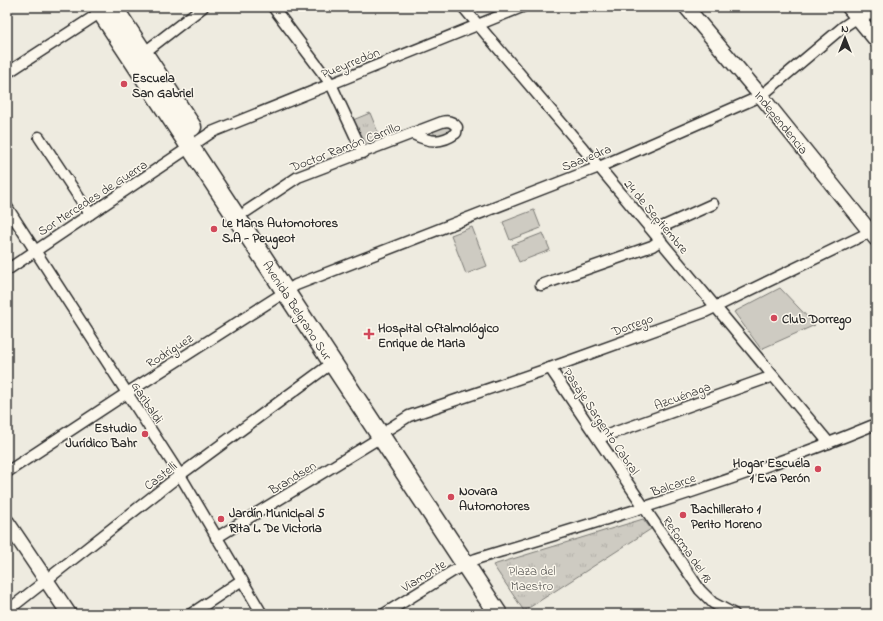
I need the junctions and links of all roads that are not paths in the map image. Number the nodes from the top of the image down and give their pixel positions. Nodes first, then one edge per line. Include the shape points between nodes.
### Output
1 (203, 7) edge
2 (273, 7) edge
3 (463, 7) edge
4 (522, 7) edge
5 (686, 7) edge
6 (104, 9) edge
7 (854, 12) edge
8 (876, 13) edge
9 (477, 24) junction
10 (876, 40) edge
11 (138, 57) junction
12 (7, 73) edge
13 (331, 84) junction
14 (761, 96) junction
15 (413, 134) dead end
16 (40, 137) dead end
17 (196, 144) junction
18 (363, 153) junction
19 (599, 167) junction
20 (713, 204) dead end
21 (7, 207) edge
22 (247, 211) junction
23 (90, 214) junction
24 (653, 231) junction
25 (874, 232) edge
26 (661, 240) junction
27 (35, 251) junction
28 (7, 270) edge
29 (541, 285) dead end
30 (291, 288) junction
31 (716, 307) junction
32 (332, 363) junction
33 (550, 368) junction
34 (773, 376) junction
35 (127, 393) junction
36 (876, 424) edge
37 (385, 432) junction
38 (599, 438) junction
39 (829, 443) junction
40 (7, 472) edge
41 (180, 475) junction
42 (645, 508) junction
43 (7, 522) edge
44 (216, 538) junction
45 (471, 561) junction
46 (47, 580) junction
47 (242, 580) junction
48 (7, 611) edge
49 (70, 614) edge
50 (191, 614) edge
51 (262, 614) edge
52 (384, 614) edge
53 (498, 614) edge
54 (511, 614) edge
55 (734, 614) edge

1 - 11 street
2 - 13 street
3 - 9 street, 24 de Septiembre
4 - 9 street, Pueyrredón
5 - 14 street, Independencia
6 - 11 highway, Avenida Belgrano Sur
6 - 12 street
7 - 8 street, Saavedra
7 - 10 street
7 - 14 street, Saavedra via 842,27
9 - 13 street, Pueyrredón
9 - 19 street, 24 de Septiembre
11 - 17 highway, Avenida Belgrano Sur
13 - 17 street, Pueyrredón via 212,132
13 - 18 street
14 - 19 street, Saavedra
14 - 25 street, Independencia
15 - 18 street, Doctor Ramón Carrillo
16 - 23 street
17 - 22 highway, Avenida Belgrano Sur
17 - 23 street, Sor Mercedes de Guerra
17 - 30 highway, Avenida Belgrano Sur
18 - 22 street, Doctor Ramón Carrillo via 290,181
19 - 24 street, 24 de Septiembre
19 - 30 street, Saavedra
20 - 24 street
21 - 27 street, Garibaldi
22 - 30 highway, Avenida Belgrano Sur
23 - 27 street, Sor Mercedes de Guerra
24 - 26 street, 24 de Septiembre
25 - 31 street, Dorrego
26 - 29 street via 652,246
26 - 31 street, 24 de Septiembre
27 - 28 street, Sor Mercedes de Guerra
27 - 35 street, Garibaldi
30 - 32 highway, Avenida Belgrano Sur
30 - 35 street, Rodríguez
30 - 37 highway, Avenida Belgrano Sur
31 - 33 street, Dorrego
31 - 34 street, 24 de Septiembre
32 - 37 highway, Avenida Belgrano Sur
32 - 41 street, Castelli
33 - 37 street, Dorrego via 409,416
33 - 38 street, Pasaje Sargento Cabral
34 - 38 street, Azcuénaga
34 - 39 street, 24 de Septiembre
35 - 40 street, Rodríguez
35 - 41 street, Garibaldi
36 - 39 street, Balcarce
37 - 44 street, Brandsen
37 - 45 highway, Avenida Belgrano Sur
38 - 42 street, Pasaje Sargento Cabral
39 - 42 street, Balcarce
41 - 44 street, Garibaldi
41 - 46 street, Castelli
42 - 45 street, Balcarce
42 - 55 street, Reforma del 18 via 700,590 713,603
43 - 46 street
44 - 47 street, Garibaldi
45 - 52 street, Viamonte
45 - 53 highway, Avenida Belgrano Sur
45 - 54 highway, Avenida Belgrano Sur
46 - 48 street, Castelli
46 - 49 street
47 - 50 street
47 - 51 street, Garibaldi

